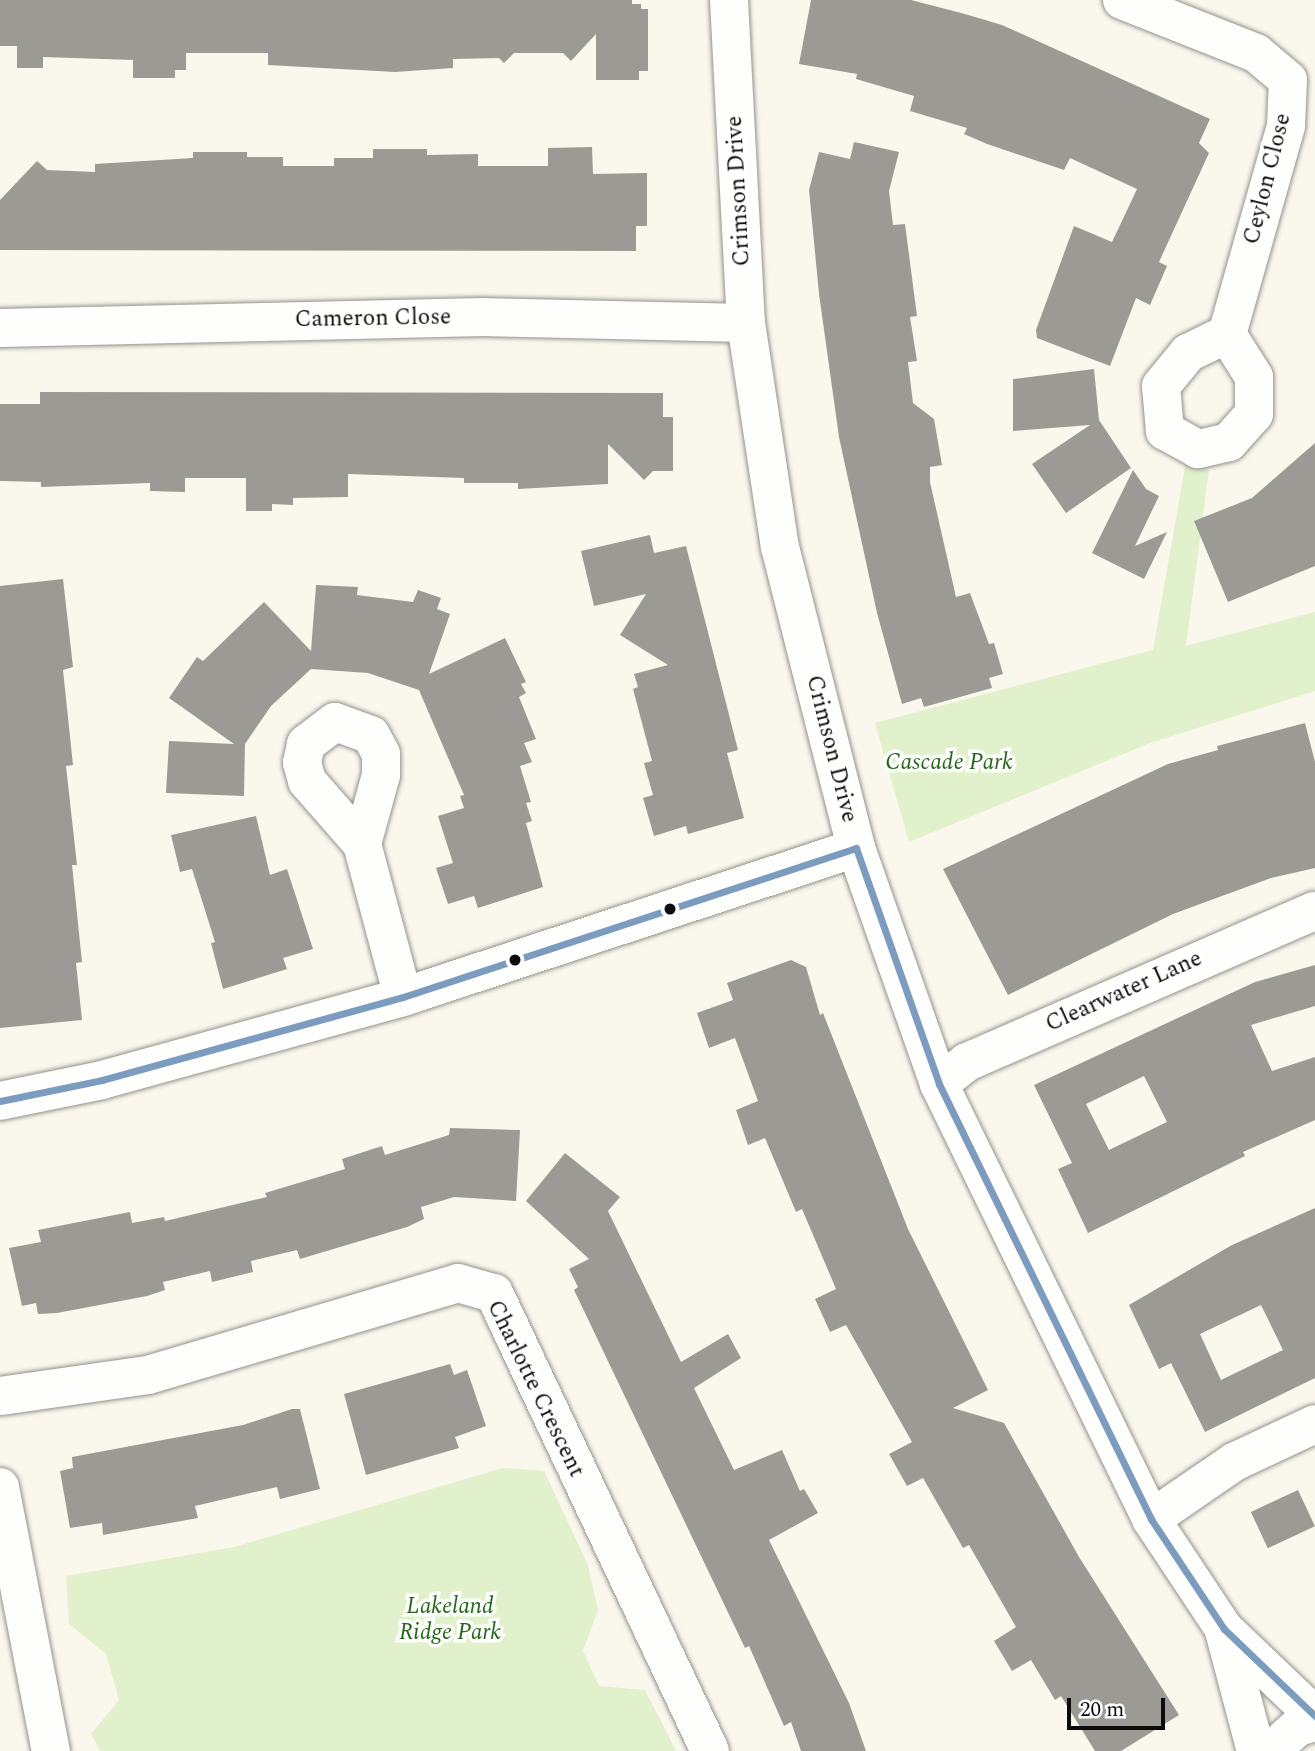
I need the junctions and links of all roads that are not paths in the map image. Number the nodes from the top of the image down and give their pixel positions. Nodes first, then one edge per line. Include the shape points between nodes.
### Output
1 (729, 0) edge
2 (1122, 0) edge
3 (746, 323) junction
4 (0, 328) edge
5 (1227, 334) dead end
6 (362, 845) dead end
7 (856, 848) junction
8 (1315, 911) edge
9 (403, 997) junction
10 (939, 1084) junction
11 (0, 1101) edge
12 (0, 1396) edge
13 (1315, 1424) edge
14 (0, 1487) edge
15 (1151, 1519) junction
16 (1224, 1629) junction
17 (1315, 1719) edge
18 (51, 1751) edge
19 (710, 1751) edge
20 (1256, 1751) edge
21 (1271, 1751) edge

1 - 3 street, Crimson Drive
2 - 5 street, Ceylon Close via 1256,53 1288,80 1286,126
3 - 4 street, Cameron Close via 483,317
3 - 7 street, Crimson Drive via 780,547
6 - 9 street
7 - 9 street
7 - 10 street, Crimson Drive
8 - 10 street, Clearwater Lane via 967,1062
9 - 11 street via 102,1080
10 - 15 street, Crimson Drive
12 - 19 street, Charlotte Crescent via 148,1375 458,1283 494,1293
13 - 15 street via 1234,1462
14 - 18 street
15 - 16 street, Crimson Drive
16 - 17 street, Crimson Drive
16 - 20 street, Crimson Drive
17 - 21 street via 1297,1727

